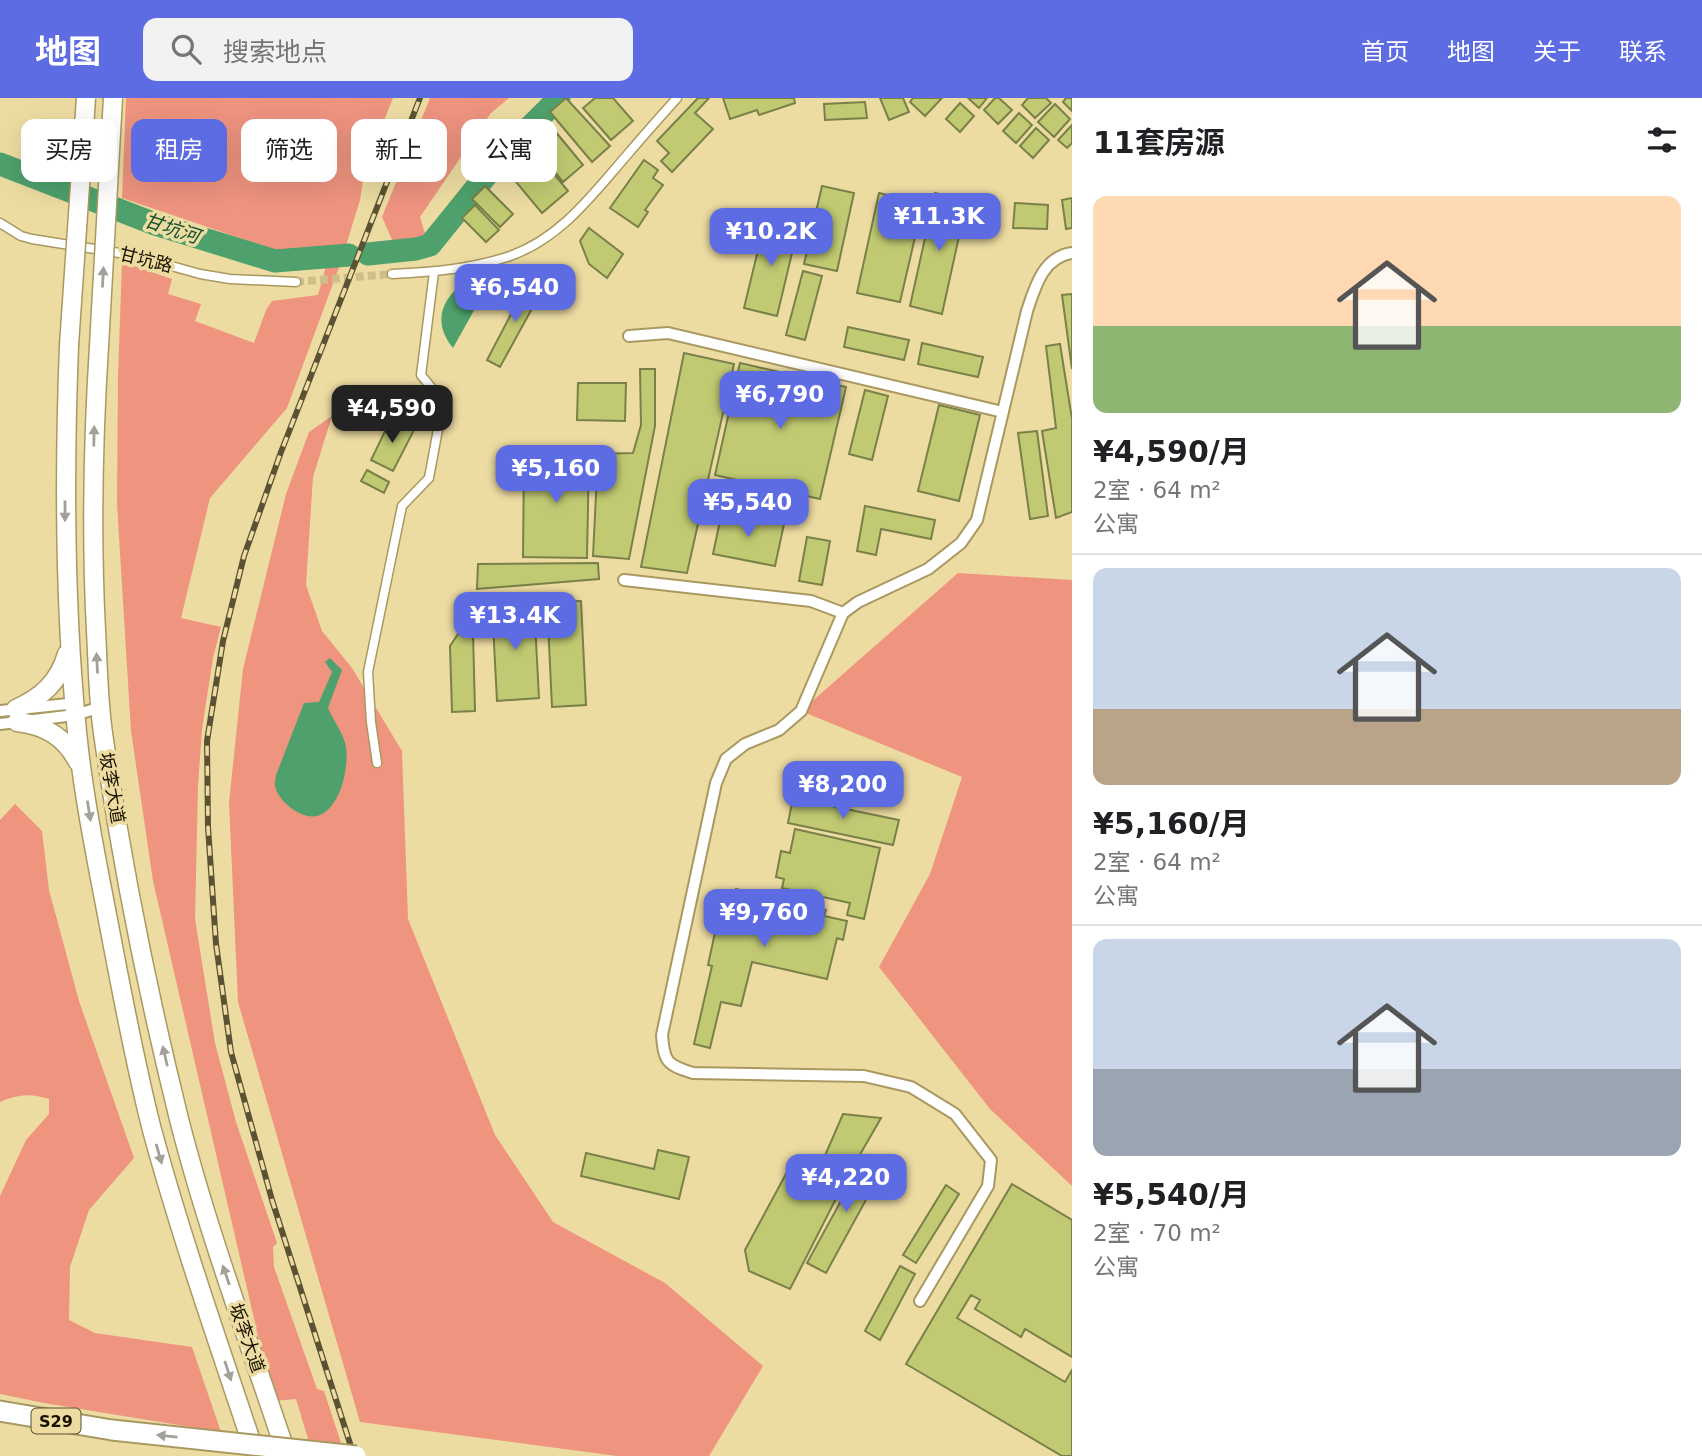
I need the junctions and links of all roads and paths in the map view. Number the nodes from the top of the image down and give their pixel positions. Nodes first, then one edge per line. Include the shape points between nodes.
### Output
1 (86, 98) edge
2 (113, 98) edge
3 (677, 98) edge
4 (0, 223) edge
5 (1072, 253) edge
6 (434, 272) junction
7 (393, 274) tunnel mouth
8 (296, 282) tunnel mouth
9 (629, 336) dead end
10 (1003, 412) junction
11 (624, 580) dead end
12 (843, 613) junction
13 (70, 640) junction
14 (101, 707) junction
15 (75, 709) junction
16 (8, 716) edge
17 (377, 763) dead end
18 (83, 770) junction
19 (919, 1301) dead end
20 (0, 1411) edge
21 (256, 1456) edge
22 (287, 1456) edge
23 (356, 1456) edge

1 -> 13 main road, 坂李大道, bridge via 69,345 65,510
14 -> 2 main road, 坂李大道, bridge via 94,592 94,427
3 - 6 street via 591,198 550,235 511,255
4 - 8 street, 甘坑路 via 32,239 132,255 200,274
5 - 10 street via 1048,265 1037,282
6 - 7 street
6 - 17 street via 421,375 443,402 429,478 402,506 368,672
9 - 10 street via 668,333
10 - 12 street via 977,520 961,543 928,569
11 - 12 street via 811,601
12 - 19 street via 801,711 779,730 745,744 726,759 716,783 662,1035 664,1055 673,1066 693,1073 864,1076 911,1087 956,1114 991,1160 988,1185
13 - 15 main road, 坂李大道
13 - 16 main road via 51,686
14 - 15 street
22 -> 14 main road, 坂李大道 via 180,1121 127,870
15 - 16 street
15 - 18 main road, 坂李大道
16 - 18 main road via 52,732 73,752
18 -> 21 main road, 坂李大道 via 127,1021 152,1129
23 -> 20 highway, S29, bridge via 112,1430

